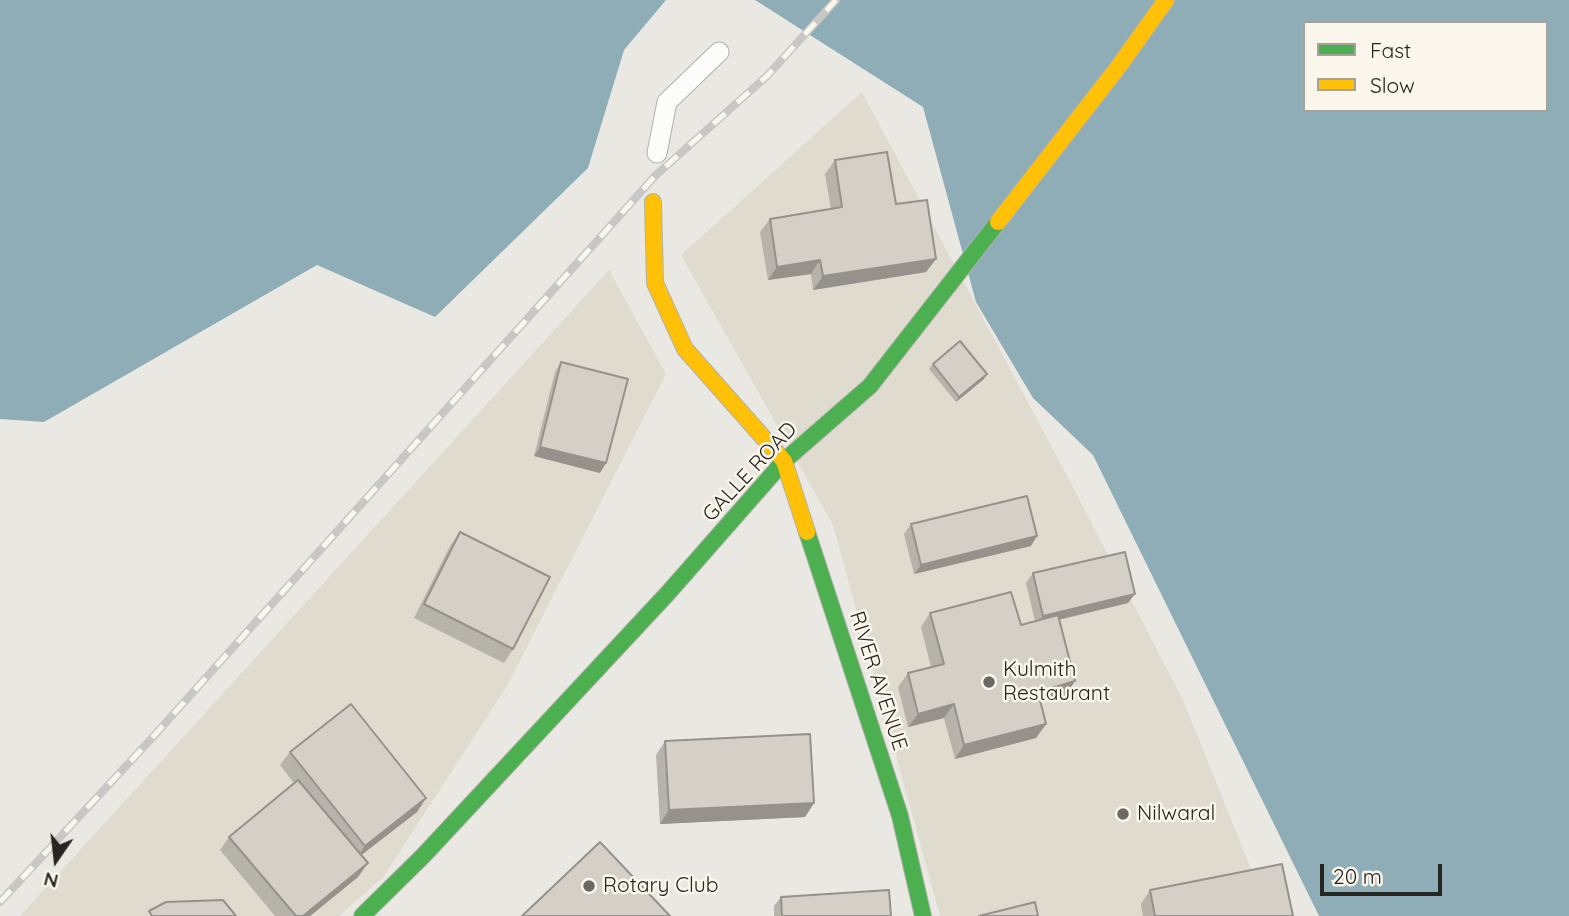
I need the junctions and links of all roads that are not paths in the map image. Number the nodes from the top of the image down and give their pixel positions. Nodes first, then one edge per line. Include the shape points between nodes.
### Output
1 (1166, 0) edge
2 (719, 52) dead end
3 (657, 153) dead end
4 (653, 202) dead end
5 (784, 461) junction
6 (362, 916) edge
7 (923, 916) edge

1 - 5 main road, GALLE ROAD via 870,386
2 - 3 lane via 667,102
4 - 5 main road via 655,283 685,349
5 - 6 main road, GALLE ROAD via 668,593 424,856
5 - 7 main road, RIVER AVENUE via 900,816

